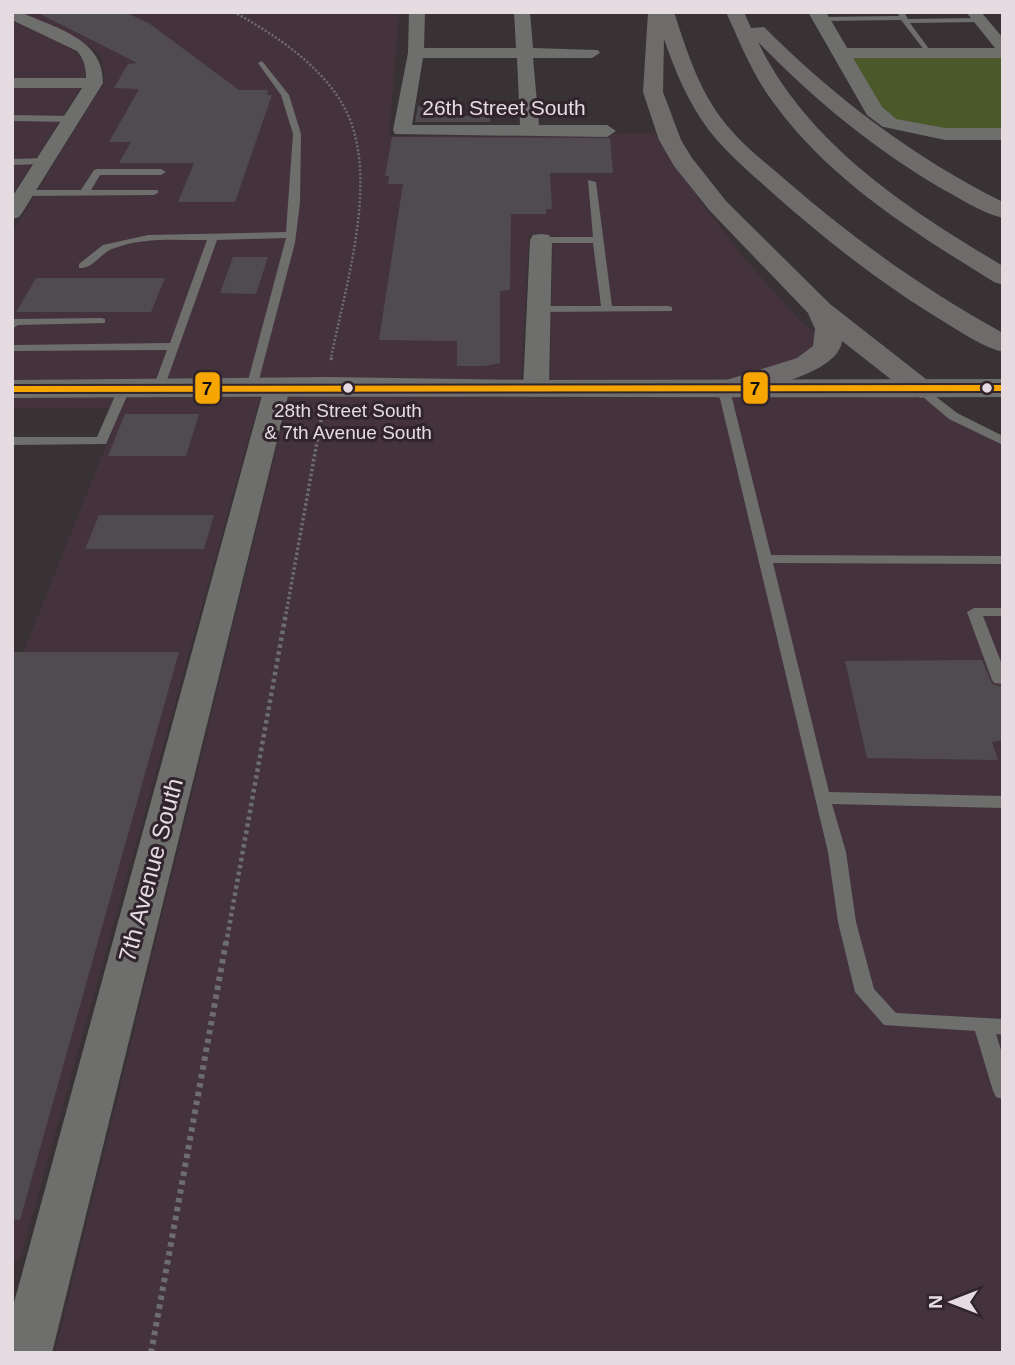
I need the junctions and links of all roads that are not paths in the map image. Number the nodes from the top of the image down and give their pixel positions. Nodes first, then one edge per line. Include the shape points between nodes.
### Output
1 (417, 12) edge
2 (522, 12) edge
3 (656, 12) edge
4 (665, 12) edge
5 (737, 12) edge
6 (12, 14) edge
7 (819, 15) edge
8 (976, 16) edge
9 (903, 17) edge
10 (1003, 51) edge
11 (416, 53) junction
12 (524, 53) junction
13 (592, 53) dead end
14 (840, 53) junction
15 (928, 53) junction
16 (262, 63) dead end
17 (12, 83) edge
18 (94, 83) junction
19 (12, 118) edge
20 (71, 119) junction
21 (890, 123) joint
22 (530, 131) junction
23 (607, 131) dead end
24 (1003, 134) edge
25 (45, 161) junction
26 (12, 162) edge
27 (160, 172) dead end
28 (591, 182) dead end
29 (154, 192) dead end
30 (85, 193) junction
31 (16, 207) edge
32 (1003, 211) edge
33 (214, 235) junction
34 (291, 235) junction
35 (541, 240) joint
36 (598, 240) junction
37 (83, 266) dead end
38 (1003, 277) edge
39 (539, 309) junction
40 (607, 309) junction
41 (668, 309) dead end
42 (820, 310) junction
43 (101, 321) dead end
44 (12, 326) edge
45 (998, 341) edge
46 (173, 346) junction
47 (12, 348) edge
48 (159, 388) junction
49 (264, 388) junction
50 (1003, 388) edge
51 (12, 389) edge
52 (124, 389) junction
53 (536, 389) junction
54 (920, 389) junction
55 (724, 390) junction
56 (12, 441) edge
57 (1003, 441) edge
58 (765, 559) junction
59 (1003, 560) edge
60 (1003, 612) edge
61 (1000, 680) dead end
62 (822, 798) junction
63 (1003, 802) edge
64 (993, 1025) edge
65 (1003, 1091) edge
66 (27, 1282) edge
67 (26, 1353) edge

1 - 11 street
2 - 12 street
3 - 42 highway via 653,92 670,140 718,206
4 - 45 highway via 690,84 715,123 754,165 874,265
5 - 32 highway via 816,90 858,124
5 - 38 highway via 783,102 831,155 896,207
6 - 18 street via 83,48 92,57
7 - 9 lane
7 - 14 street
8 - 9 lane
8 - 10 street
9 - 15 lane
10 - 15 street
11 - 12 street
11 - 22 street, 26th Street South via 402,131
12 - 13 street
12 - 22 street
14 - 15 street
14 - 21 street via 874,110
16 - 34 lane via 285,95 297,134
17 - 18 street
18 - 20 street
19 - 20 lane
20 - 25 street
21 - 24 street via 946,134
22 - 23 street, 26th Street South
25 - 26 lane
25 - 31 street
27 - 30 lane via 97,172
28 - 36 lane
29 - 30 lane
30 - 31 lane
33 - 34 lane
33 - 37 lane via 148,238 107,247
33 - 46 lane
34 - 49 lane
35 - 36 lane
35 - 39 street
36 - 40 lane
39 - 40 lane
39 - 53 street
40 - 41 lane
42 - 54 highway
42 - 55 highway via 830,329 827,349 807,364
43 - 44 lane via 14,322
46 - 47 lane
46 - 48 lane
48 - 49 street
48 - 52 street
49 - 53 street
49 - 66 street, 7th Avenue South
50 - 54 street
51 - 52 street
52 - 56 lane via 103,441
53 - 55 street
54 - 55 street
54 - 57 lane via 953,416
55 - 58 lane
58 - 59 lane
58 - 62 lane
60 - 61 lane via 974,612
62 - 63 lane
62 - 64 lane via 865,992 891,1020
64 - 65 lane
66 - 67 street, 7th Avenue South

